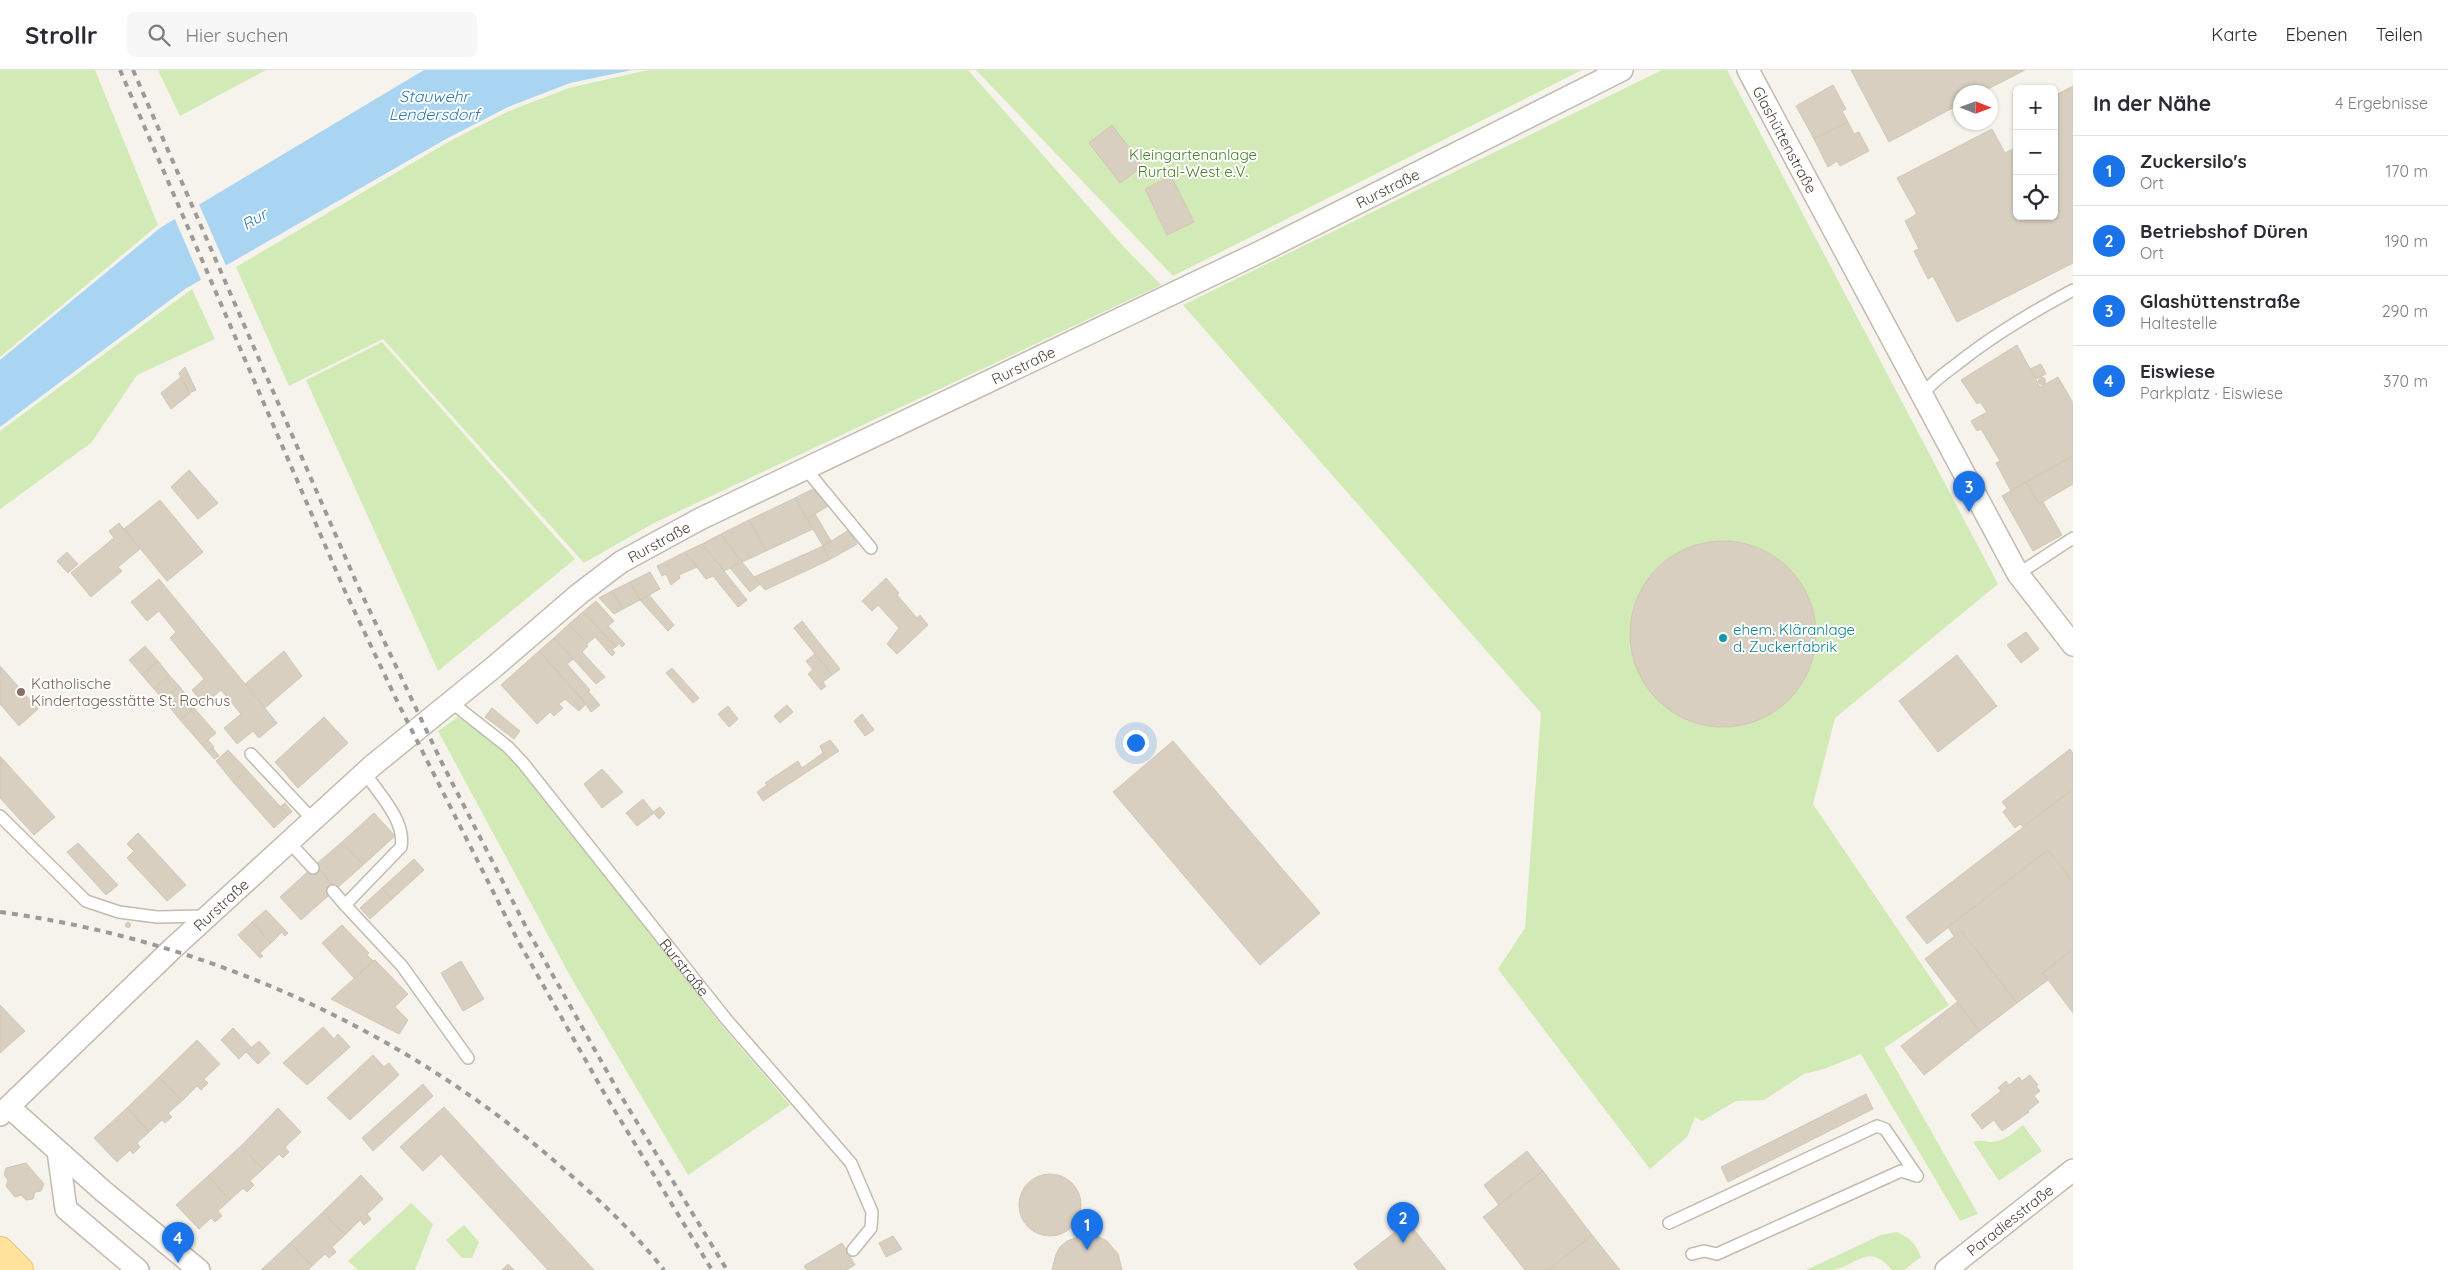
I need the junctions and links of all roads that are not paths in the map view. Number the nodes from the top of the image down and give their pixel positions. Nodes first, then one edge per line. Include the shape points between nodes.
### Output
1 (1622, 70) edge
2 (1748, 70) edge
3 (2073, 290) edge
4 (1923, 394) junction
5 (805, 468) junction
6 (2073, 538) edge
7 (871, 548) dead end
8 (2018, 574) junction
9 (2073, 645) edge
10 (451, 702) junction
11 (251, 754) dead end
12 (365, 773) junction
13 (0, 816) edge
14 (313, 820) junction
15 (289, 842) junction
16 (312, 868) dead end
17 (333, 891) dead end
18 (346, 905) junction
19 (208, 916) junction
20 (468, 1058) dead end
21 (4, 1111) edge
22 (58, 1151) junction
23 (2073, 1170) edge
24 (1669, 1223) dead end
25 (853, 1250) dead end
26 (0, 1251) edge
27 (1692, 1254) dead end
28 (19, 1270) edge
29 (138, 1270) edge
30 (200, 1270) edge
31 (1946, 1270) edge

1 - 5 street, Rurstraße via 1262,251
2 - 4 street, Glashüttenstraße
3 - 4 lane via 2012,323 1930,385
4 - 8 street, Glashüttenstraße
5 - 7 lane
5 - 10 street, Rurstraße via 621,562
6 - 8 lane
8 - 9 street, Glashüttenstraße
10 - 12 street, Rurstraße
10 - 25 lane, Rurstraße via 508,747 523,763 726,1019 851,1163 872,1212 871,1228
11 - 14 lane
12 - 14 street, Rurstraße
12 - 18 lane via 403,836 401,847
13 - 19 lane via 86,901 119,912 157,917
14 - 15 street, Rurstraße
15 - 16 lane
15 - 19 street, Rurstraße
17 - 18 lane
18 - 20 lane via 402,966
19 - 21 street, Rurstraße
21 - 22 street
22 - 29 street via 66,1209
22 - 30 street
23 - 31 street, Paradiesstraße
24 - 27 lane via 1877,1126 1886,1129 1917,1176 1901,1171 1717,1254 1704,1251
26 - 28 main road

